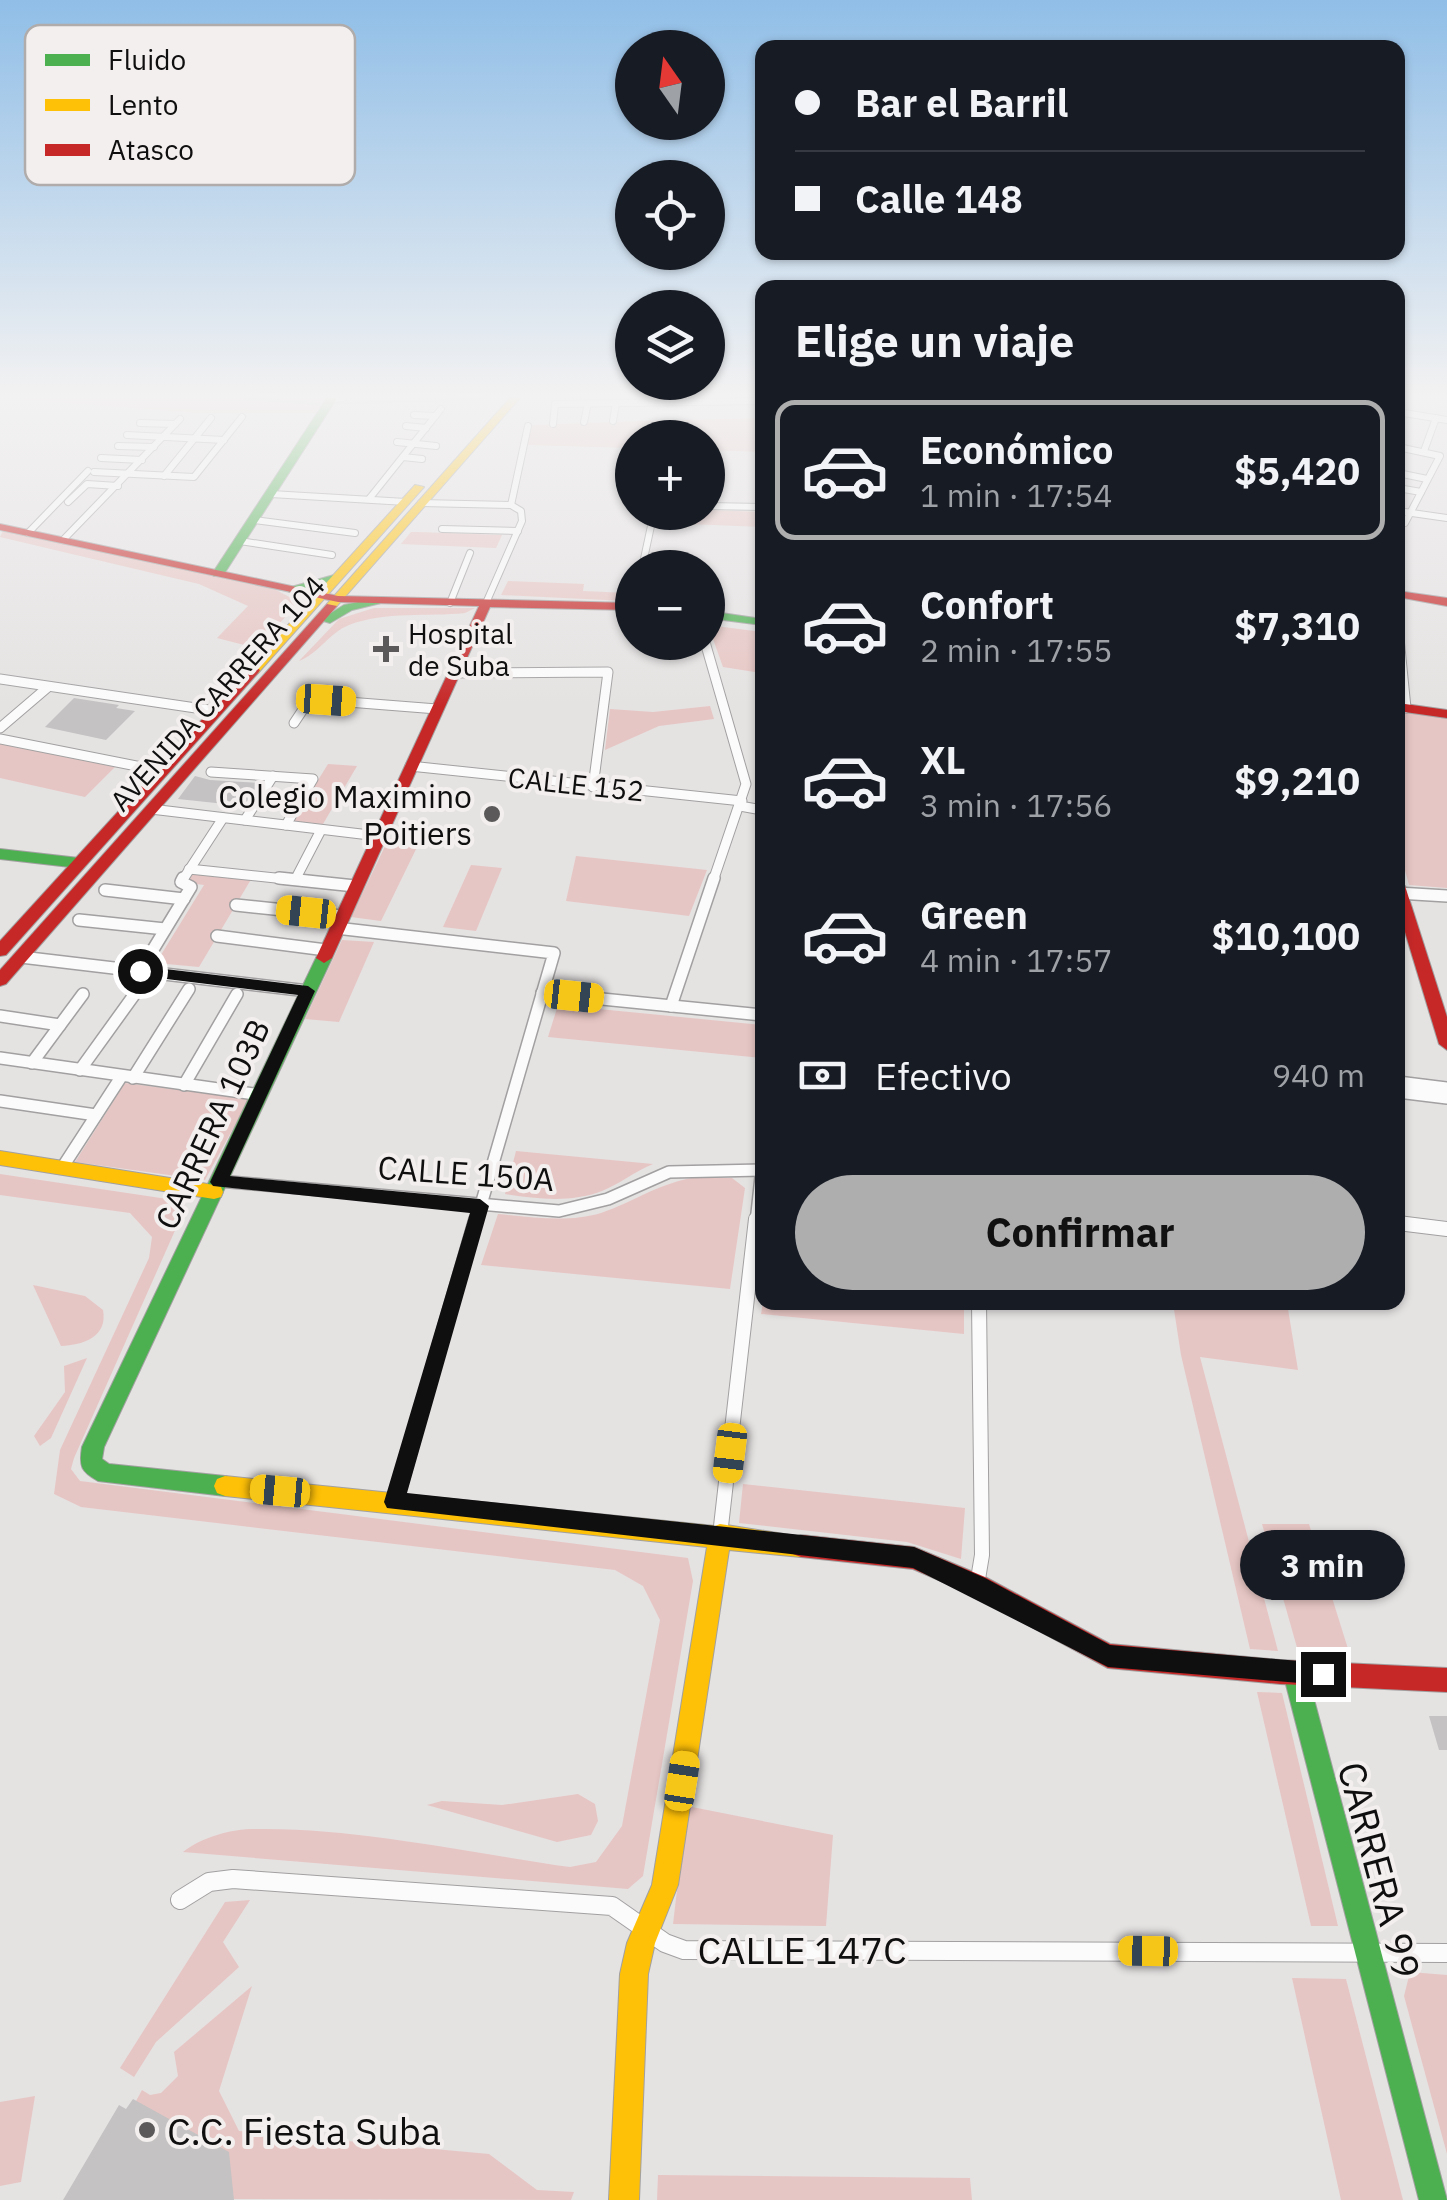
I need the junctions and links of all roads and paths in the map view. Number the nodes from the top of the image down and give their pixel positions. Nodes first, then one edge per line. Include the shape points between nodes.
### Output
1 (60, 501) edge
2 (103, 501) edge
3 (267, 501) edge
4 (384, 501) edge
5 (512, 501) edge
6 (1416, 501) edge
7 (413, 502) junction
8 (511, 505) junction
9 (725, 507) edge
10 (755, 508) edge
11 (1405, 512) edge
12 (1410, 513) junction
13 (1447, 518) edge
14 (1405, 519) edge
15 (254, 520) junction
16 (0, 527) edge
17 (442, 529) dead end
18 (518, 531) junction
19 (28, 532) junction
20 (355, 533) dead end
21 (63, 540) junction
22 (240, 542) junction
23 (470, 553) dead end
24 (332, 555) dead end
25 (218, 574) junction
26 (349, 575) junction
27 (290, 589) junction
28 (1405, 595) edge
29 (330, 598) junction
30 (377, 602) junction
31 (1447, 602) edge
32 (450, 603) junction
33 (486, 603) junction
34 (615, 609) edge
35 (725, 620) edge
36 (755, 624) edge
37 (300, 629) junction
38 (711, 660) edge
39 (454, 668) junction
40 (0, 679) edge
41 (48, 687) junction
42 (372, 704) junction
43 (437, 708) junction
44 (1405, 708) edge
45 (216, 711) junction
46 (365, 714) dead end
47 (1447, 714) edge
48 (294, 723) dead end
49 (0, 728) edge
50 (0, 740) edge
51 (410, 766) junction
52 (162, 772) junction
53 (212, 772) dead end
54 (273, 776) junction
55 (593, 786) junction
56 (741, 804) junction
57 (755, 808) edge
58 (152, 809) junction
59 (223, 818) junction
60 (245, 820) junction
61 (286, 825) junction
62 (322, 830) junction
63 (378, 836) junction
64 (0, 854) edge
65 (79, 862) junction
66 (0, 866) edge
67 (189, 870) junction
68 (295, 880) junction
69 (62, 882) junction
70 (355, 886) junction
71 (105, 890) dead end
72 (1405, 892) edge
73 (1447, 896) edge
74 (184, 899) junction
75 (236, 905) dead end
76 (1405, 913) edge
77 (80, 920) dead end
78 (338, 922) junction
79 (165, 930) junction
80 (217, 936) dead end
81 (326, 950) junction
82 (0, 952) edge
83 (21, 957) junction
84 (141, 977) junction
85 (0, 980) edge
86 (189, 988) dead end
87 (308, 991) junction
88 (542, 993) junction
89 (82, 994) dead end
90 (237, 994) dead end
91 (670, 1006) junction
92 (755, 1014) edge
93 (0, 1016) edge
94 (60, 1025) junction
95 (1447, 1044) edge
96 (0, 1058) edge
97 (32, 1063) junction
98 (80, 1070) junction
99 (127, 1077) junction
100 (1405, 1083) edge
101 (184, 1084) junction
102 (1447, 1088) edge
103 (1405, 1093) edge
104 (260, 1095) junction
105 (1447, 1098) edge
106 (0, 1101) edge
107 (96, 1115) junction
108 (0, 1158) edge
109 (62, 1168) junction
110 (755, 1169) edge
111 (216, 1187) junction
112 (480, 1206) junction
113 (1405, 1225) edge
114 (1447, 1229) edge
115 (755, 1230) edge
116 (979, 1310) edge
117 (394, 1502) junction
118 (720, 1535) junction
119 (977, 1585) junction
120 (1295, 1673) junction
121 (1447, 1680) edge
122 (180, 1900) dead end
123 (648, 1926) junction
124 (1367, 1953) junction
125 (1447, 1953) edge
126 (624, 2200) edge
127 (1434, 2200) edge

1 - 19 street
2 - 21 street
3 - 15 street
4 - 7 street
5 - 8 street
6 - 12 street
7 - 8 street
7 - 26 street, AVENIDA CARRERA 104
8 - 18 street via 523,515
9 - 10 street
11 - 12 street
12 - 13 street
12 - 14 street
15 - 20 street
15 - 22 street
16 - 19 street
17 - 18 street
18 - 33 street, CARRERA 103B
19 - 21 street
21 - 25 street
22 - 24 street
22 - 25 street
23 - 32 street
25 - 27 street
26 - 27 street
26 - 29 street, AVENIDA CARRERA 104
26 - 30 street via 360,594
27 - 29 street
27 - 37 street via 304,602
28 - 31 street
29 - 30 street
29 - 37 street, AVENIDA CARRERA 104
30 - 32 street
30 - 37 street
32 - 33 street
33 - 34 street
33 - 39 street, CARRERA 103B
35 - 36 street
37 - 45 street, AVENIDA CARRERA 104
37 - 58 street, AVENIDA CARRERA 104
38 - 56 street via 746,769
39 - 43 street, CARRERA 103B
39 - 55 street via 608,672
40 - 41 street
41 - 45 street
41 - 49 street
42 - 43 street
42 - 46 street
42 - 48 street via 310,699
43 - 51 street, CARRERA 103B
44 - 47 street
45 - 52 street, AVENIDA CARRERA 104
50 - 52 street
51 - 55 street, CALLE 152
51 - 63 street, CARRERA 103B
52 - 65 street, AVENIDA CARRERA 104
53 - 54 street
54 - 60 street
54 - 61 street via 313,780
55 - 56 street, CALLE 152
56 - 57 street, CALLE 152
56 - 91 street
58 - 59 street
58 - 83 street, AVENIDA CARRERA 104
59 - 60 street
59 - 67 street
60 - 61 street
61 - 62 street
62 - 63 street
62 - 68 street
63 - 70 street, CARRERA 103B
64 - 65 street
65 - 69 street, AVENIDA CARRERA 104
66 - 69 street
67 - 68 street
67 - 74 street via 181,882 191,887
68 - 70 street
69 - 82 street, AVENIDA CARRERA 104
70 - 78 street, CARRERA 103B
71 - 74 street
72 - 73 street
74 - 79 street
75 - 78 street
76 - 95 street
77 - 79 street
78 - 81 street, CARRERA 103B
78 - 88 street via 554,954
79 - 84 street
80 - 81 street
81 - 87 street, CARRERA 103B
83 - 84 street
83 - 85 street, AVENIDA CARRERA 104
84 - 87 street
84 - 98 street
86 - 99 street
87 - 104 street, CARRERA 103B
88 - 91 street
88 - 112 street
89 - 94 street
90 - 101 street
91 - 92 street
93 - 94 street
94 - 97 street
96 - 97 street
97 - 98 street
98 - 99 street
99 - 101 street
99 - 107 street
100 - 102 street
101 - 104 street
103 - 105 street
104 - 111 street, CARRERA 103B
106 - 107 street
107 - 109 street
108 - 109 street, CALLE 150A
109 - 111 street, CALLE 150A
110 - 112 street, CALLE 150A via 670,1172 560,1211
111 - 112 street, CALLE 150A
111 - 117 street, CARRERA 103B via 90,1464 106,1474
112 - 117 street
113 - 114 street
115 - 118 street
116 - 119 street
117 - 118 street
118 - 119 street via 914,1558
118 - 123 street via 665,1885
119 - 120 street via 1108,1656
120 - 121 street
120 - 124 street, CARRERA 99
122 - 123 street, CALLE 147C via 209,1882 284,1881 612,1906
123 - 124 street, CALLE 147C via 664,1944 684,1950
123 - 126 street via 634,1974
124 - 125 street, CALLE 147C
124 - 127 street, CARRERA 99

